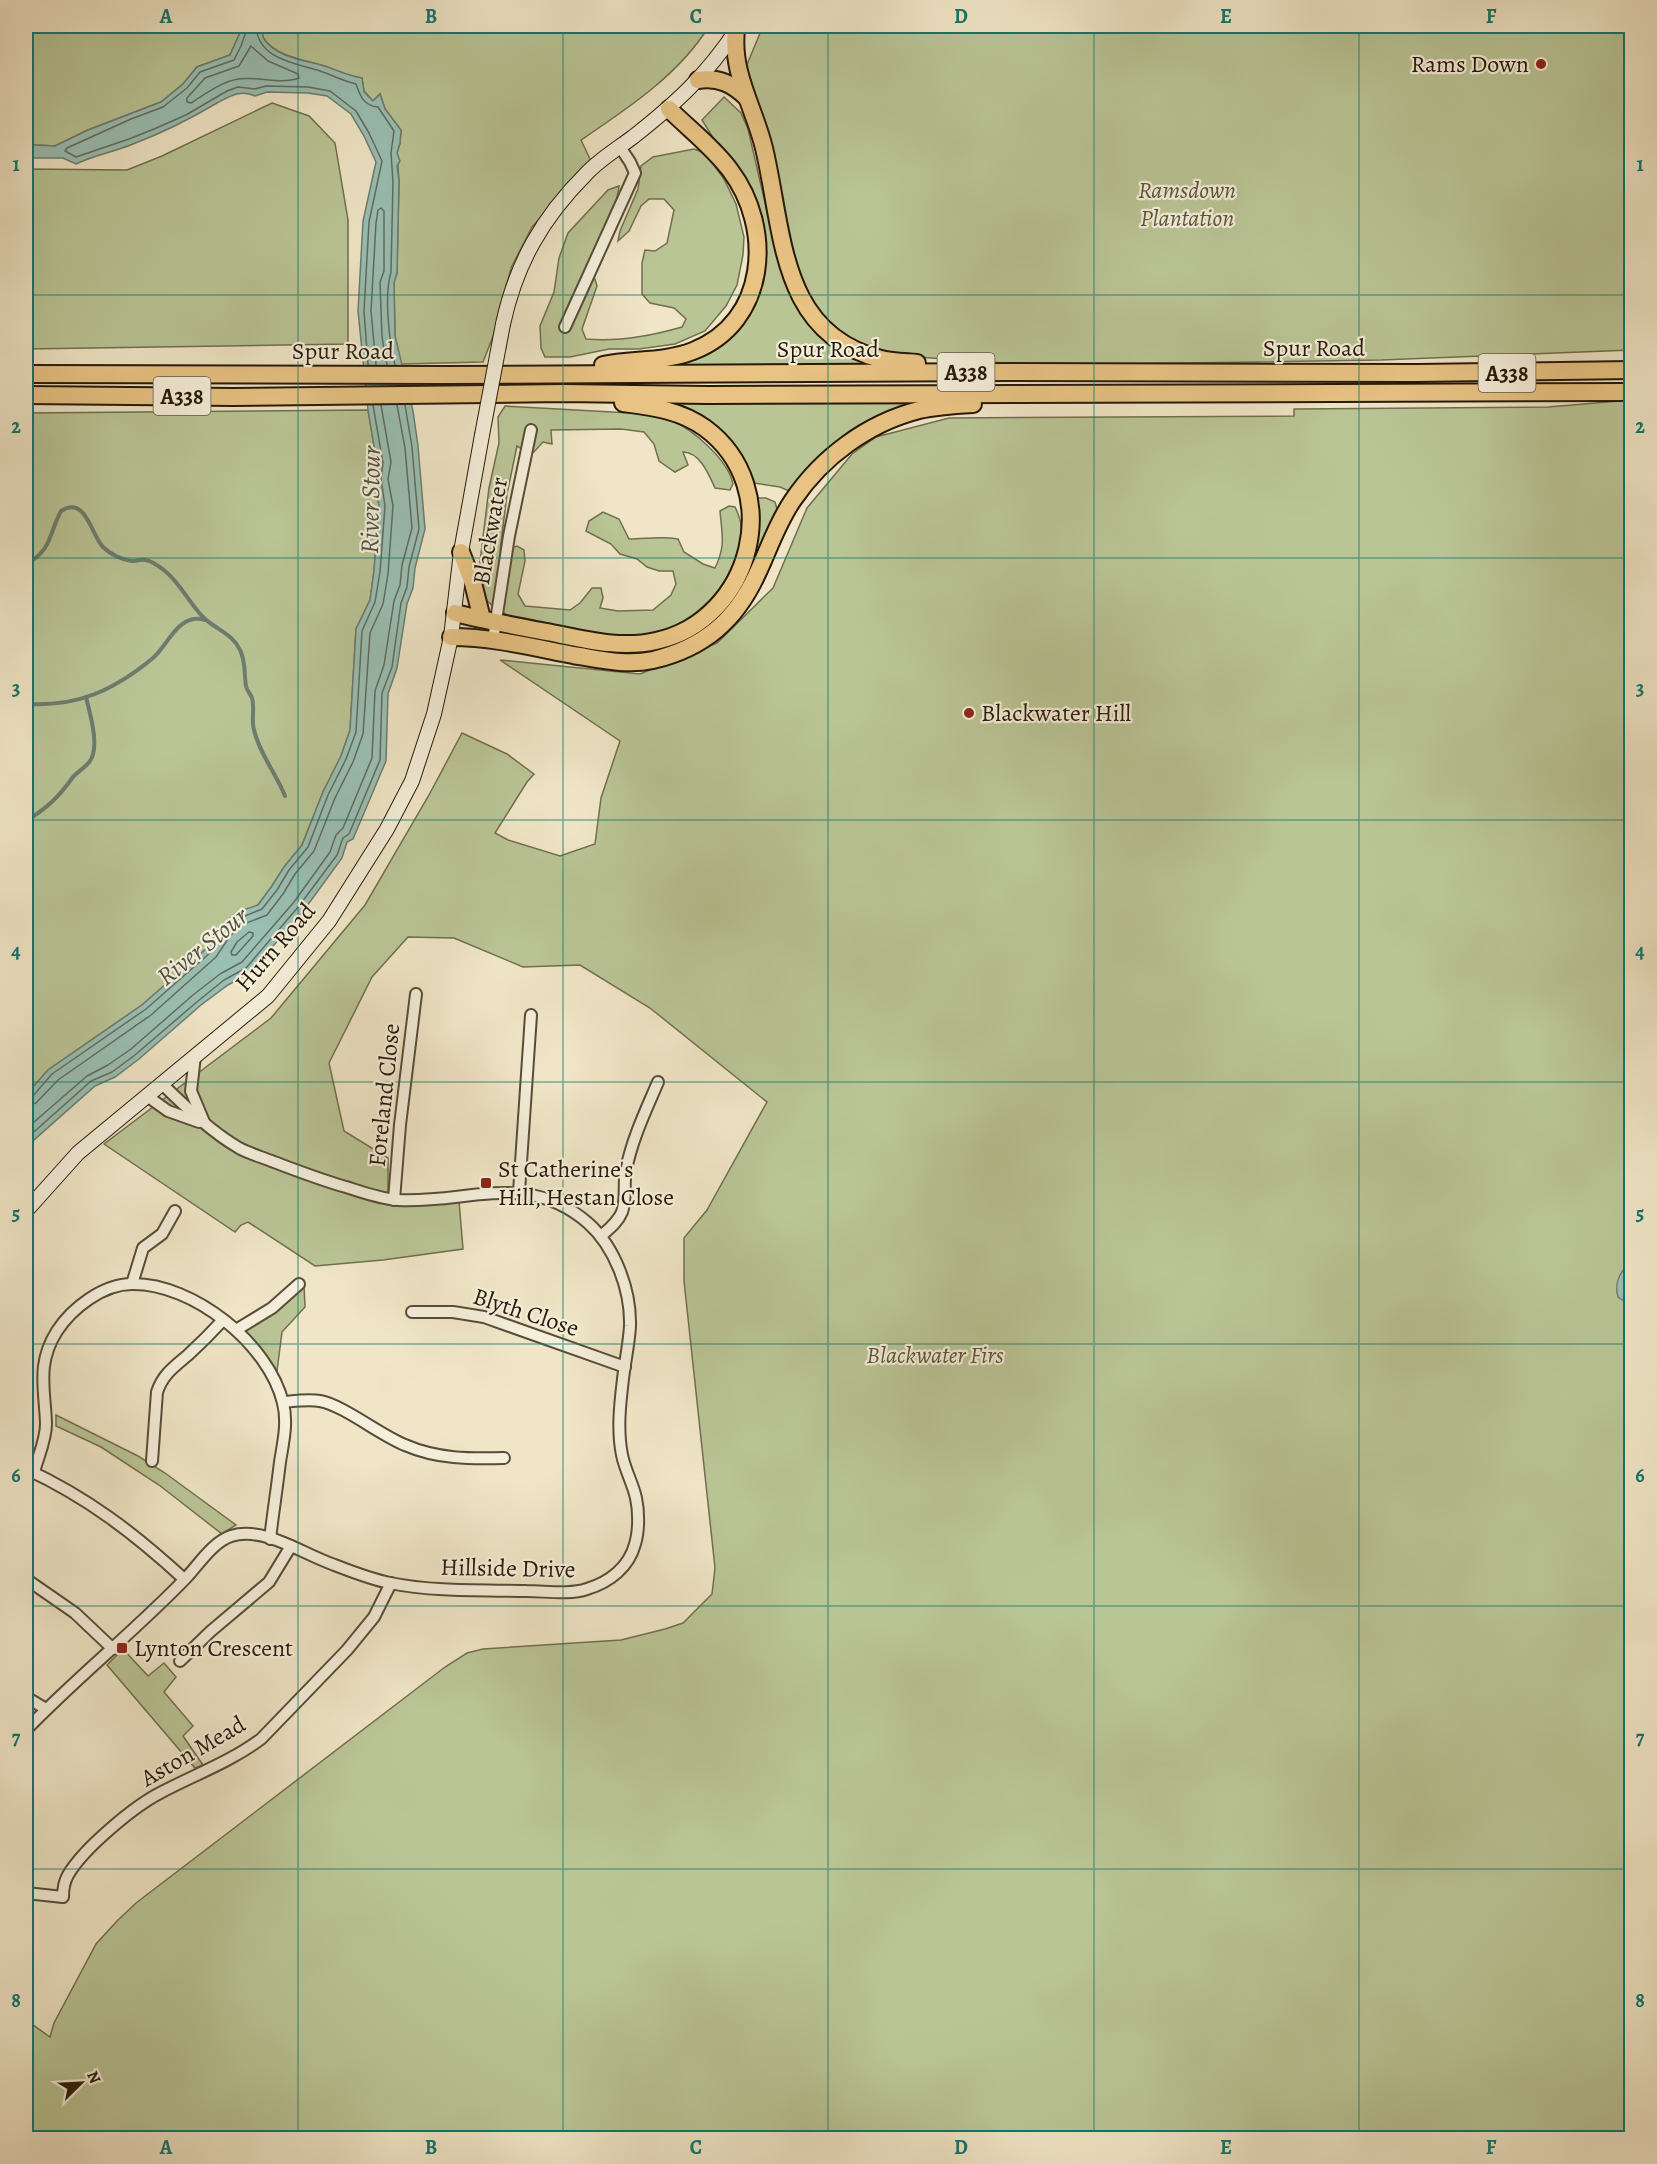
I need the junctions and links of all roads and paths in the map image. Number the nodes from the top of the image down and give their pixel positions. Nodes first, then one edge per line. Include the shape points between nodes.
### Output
1 (738, 28) edge
2 (698, 80) junction
3 (747, 98) junction
4 (669, 108) junction
5 (620, 147) junction
6 (566, 327) dead end
7 (1632, 370) edge
8 (1009, 372) junction
9 (26, 374) edge
10 (550, 374) junction
11 (1632, 392) edge
12 (563, 393) junction
13 (1024, 394) junction
14 (26, 395) edge
15 (531, 430) dead end
16 (461, 552) junction
17 (454, 613) junction
18 (489, 621) junction
19 (452, 637) junction
20 (494, 640) junction
21 (416, 994) dead end
22 (531, 1015) dead end
23 (195, 1056) junction
24 (658, 1082) dead end
25 (162, 1084) junction
26 (147, 1096) junction
27 (205, 1124) junction
28 (519, 1192) junction
29 (394, 1200) junction
30 (26, 1211) edge
31 (175, 1211) dead end
32 (601, 1236) junction
33 (132, 1284) junction
34 (299, 1284) dead end
35 (412, 1312) dead end
36 (223, 1320) junction
37 (236, 1330) junction
38 (625, 1367) junction
39 (283, 1402) junction
40 (504, 1458) dead end
41 (152, 1461) dead end
42 (30, 1471) edge
43 (270, 1539) junction
44 (291, 1546) junction
45 (26, 1579) edge
46 (184, 1580) junction
47 (391, 1583) junction
48 (113, 1649) junction
49 (180, 1661) dead end
50 (26, 1697) edge
51 (46, 1709) junction
52 (26, 1730) edge
53 (26, 1893) edge

1 - 2 main road, Hurn Road
1 - 3 highway via 734,49
2 - 3 highway via 722,81
2 - 4 main road, Hurn Road
3 - 8 highway via 763,146 792,280 815,320 837,341 883,360
4 - 5 main road, Hurn Road
4 - 10 highway via 730,170 750,208 759,244 756,276 748,298 731,324 694,351
5 - 6 street via 635,173
5 - 16 main road, Hurn Road, bridge via 587,173 543,223 517,274 503,324
7 - 8 highway, Spur Road / A338
8 - 10 highway, Spur Road / A338
9 - 10 highway, Spur Road / A338
11 - 13 highway, Spur Road / A338
12 - 13 highway, Spur Road / A338
12 - 14 highway, Spur Road / A338
12 - 18 highway via 667,410 693,420 717,438 735,462 750,506 750,536 744,561 727,596 713,612 682,632 655,642 598,642
13 - 20 highway via 920,410 878,425 846,445 814,473 792,501 740,606 716,631 684,650 651,661 613,662
15 - 18 street, Blackwater
16 - 17 main road, Hurn Road
16 - 18 highway
17 - 18 highway
17 - 19 main road, Hurn Road
18 - 20 street, Blackwater
19 - 20 highway
19 - 23 main road, Hurn Road via 434,714 412,781 359,875 329,921 268,996
21 - 29 street, Foreland Close
22 - 28 street
23 - 25 main road, Hurn Road
23 - 27 street via 191,1091
24 - 32 street via 635,1137 626,1171 622,1212
25 - 26 main road, Hurn Road
25 - 27 street, Hillside Drive
26 - 27 street, Hillside Drive via 168,1111
26 - 30 main road, Hurn Road via 78,1153
27 - 29 street, Hillside Drive via 240,1148 262,1157 318,1179
28 - 29 street, Hillside Drive
28 - 32 street, Hillside Drive via 558,1204
31 - 33 street via 162,1234 143,1248
32 - 38 street, Hillside Drive via 614,1257 628,1305
33 - 36 street via 179,1294
33 - 42 street via 109,1289 81,1305 64,1321 52,1341 42,1380 46,1426
34 - 37 street via 273,1308
35 - 38 street, Blyth Close via 484,1317
36 - 37 street
36 - 41 street via 167,1371 160,1384
37 - 39 street via 267,1365
38 - 47 street, Hillside Drive via 620,1437 627,1476 636,1498 638,1526 633,1551 616,1574 583,1591 444,1589
39 - 40 street via 328,1403 406,1446 431,1453 459,1459
39 - 43 street via 285,1427
42 - 46 street via 94,1505 142,1541
43 - 44 street, Hillside Drive
43 - 46 street, Hillside Drive via 250,1534 228,1537
44 - 47 street, Hillside Drive via 329,1564
44 - 49 street via 269,1582
45 - 48 street via 75,1613
46 - 48 street, Hillside Drive
47 - 53 street, Aston Mead via 374,1617 347,1650 261,1738 131,1812 78,1862 64,1886 63,1897
48 - 51 street, Hillside Drive
50 - 51 street
51 - 52 street, Hillside Drive

